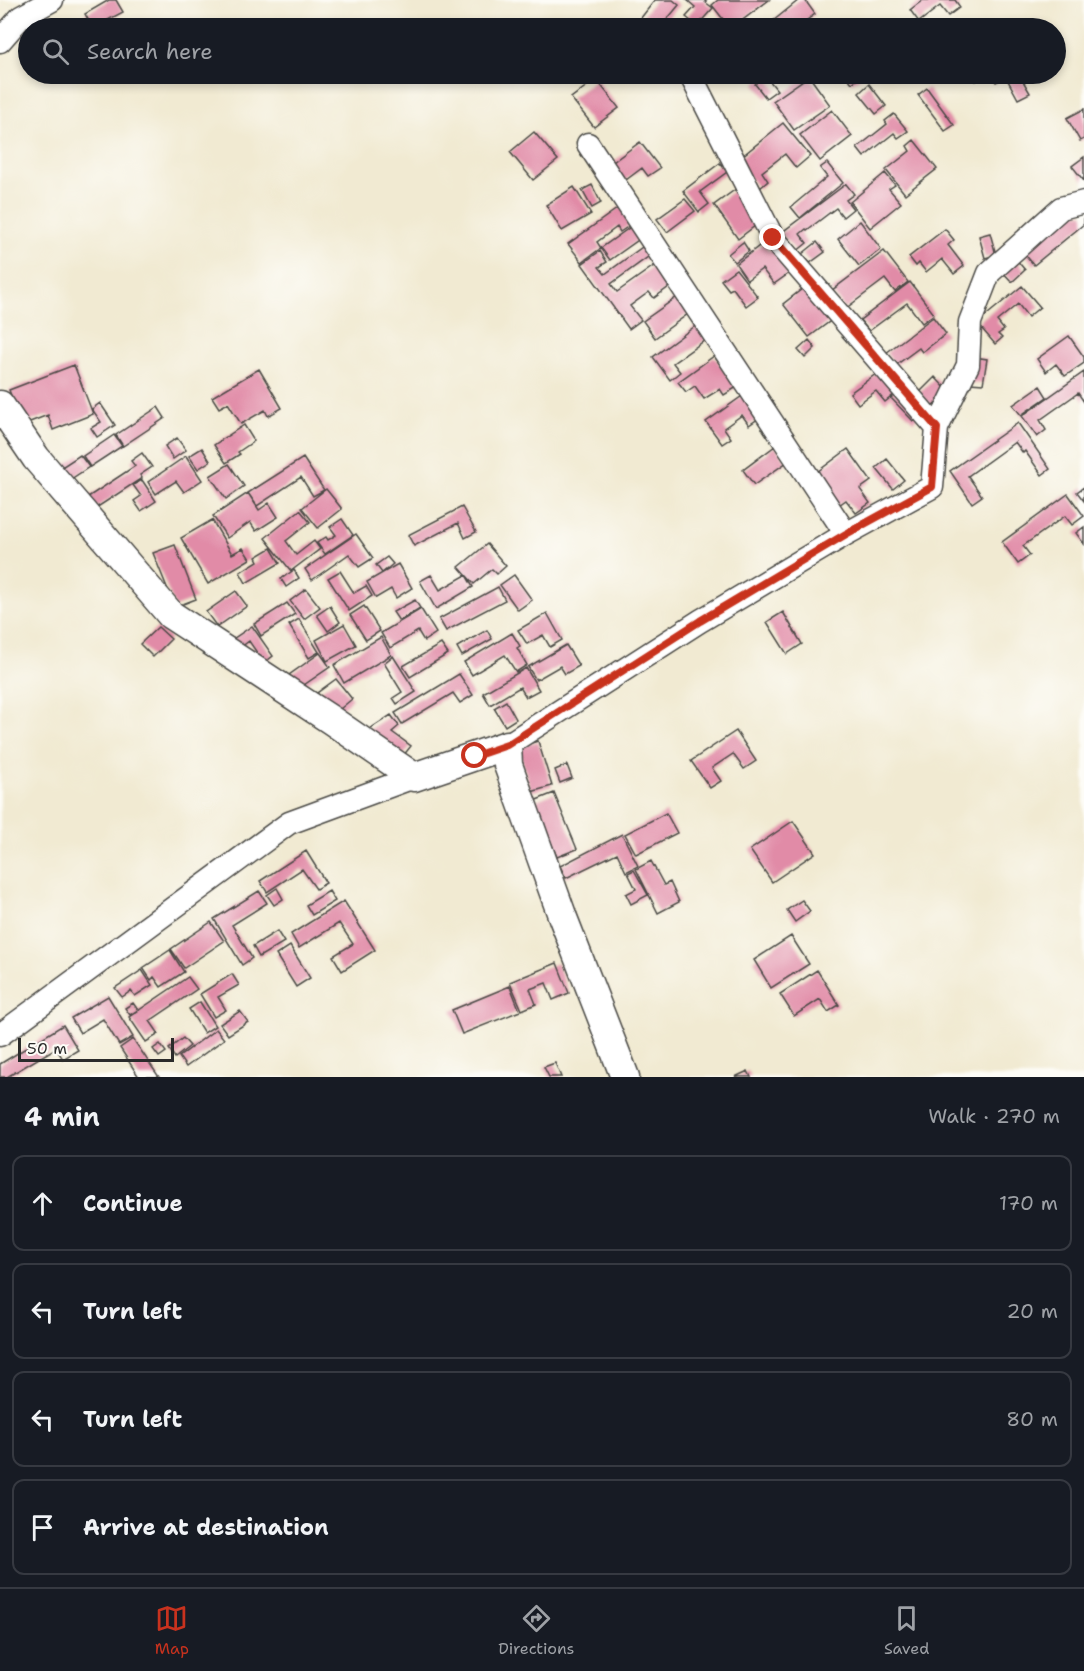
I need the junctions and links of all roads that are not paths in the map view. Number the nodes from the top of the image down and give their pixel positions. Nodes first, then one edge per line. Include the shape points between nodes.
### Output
1 (52, 0) edge
2 (20, 18) edge
3 (18, 20) edge
4 (0, 41) edge
5 (695, 84) edge
6 (588, 144) dead end
7 (1084, 202) edge
8 (0, 405) edge
9 (937, 428) junction
10 (846, 534) junction
11 (507, 745) junction
12 (414, 777) junction
13 (0, 1035) edge
14 (625, 1077) edge

1 - 2 street
3 - 4 street
5 - 9 street via 773,238
6 - 10 street
7 - 9 street via 1061,208 989,273 970,322 968,365
8 - 12 street via 36,458 171,615
9 - 10 street via 932,487
10 - 11 street via 700,621
11 - 12 street
11 - 14 street via 508,765
12 - 13 street via 290,823

